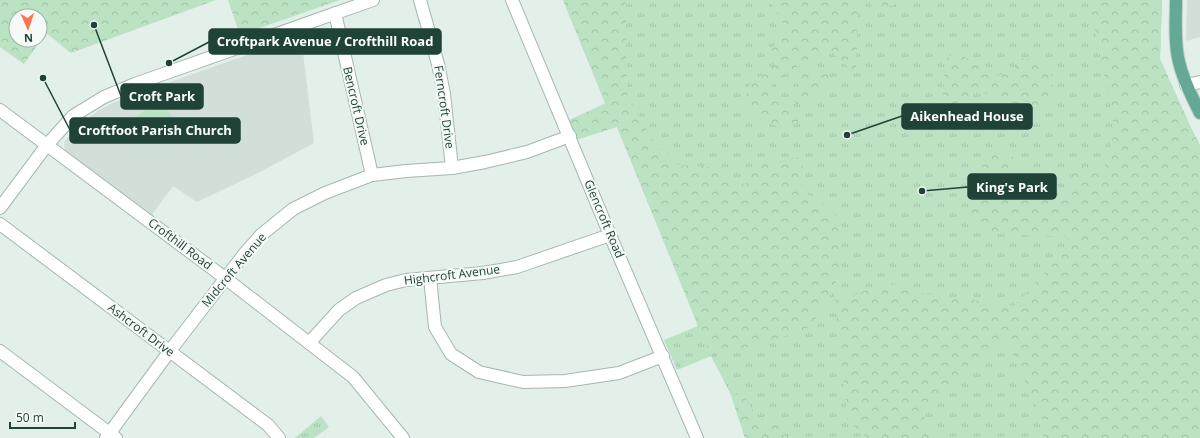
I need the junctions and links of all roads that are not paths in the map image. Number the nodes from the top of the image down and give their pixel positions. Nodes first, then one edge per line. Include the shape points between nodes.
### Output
1 (373, 0) edge
2 (420, 0) edge
3 (512, 0) edge
4 (1176, 0) edge
5 (335, 13) junction
6 (1200, 82) edge
7 (1186, 85) junction
8 (0, 110) edge
9 (1200, 113) edge
10 (570, 136) junction
11 (48, 145) junction
12 (452, 168) junction
13 (372, 175) junction
14 (0, 208) edge
15 (0, 224) edge
16 (610, 235) junction
17 (225, 278) junction
18 (430, 278) junction
19 (309, 342) junction
20 (0, 351) edge
21 (170, 352) junction
22 (663, 356) junction
23 (111, 437) edge
24 (279, 438) edge
25 (403, 438) edge
26 (697, 438) edge

1 - 5 street
2 - 12 street, Ferncroft Drive via 444,94
3 - 10 street, Glencroft Road
4 - 7 main road via 1178,61
5 - 11 street via 142,81 104,97 73,116
5 - 13 street, Bencroft Drive
6 - 7 street
7 - 9 main road
8 - 11 street, Crofthill Road
10 - 12 street, Midcroft Avenue via 528,152
10 - 16 street, Glencroft Road
11 - 14 street
11 - 17 street, Crofthill Road
12 - 13 street, Midcroft Avenue
13 - 17 street, Midcroft Avenue via 325,193 293,209 261,235
15 - 21 street, Ashcroft Drive
16 - 18 street, Highcroft Avenue via 517,267
16 - 22 street, Glencroft Road
17 - 19 street, Crofthill Road
17 - 21 street, Midcroft Avenue
18 - 19 street, Highcroft Avenue via 386,285 356,298 339,310
18 - 22 street via 435,327 451,354 479,372 523,382 565,381 619,373
19 - 25 street, Crofthill Road via 353,377
20 - 23 street
21 - 23 street, Midcroft Avenue
21 - 24 street, Ashcroft Drive via 268,425
22 - 26 street, Glencroft Road

